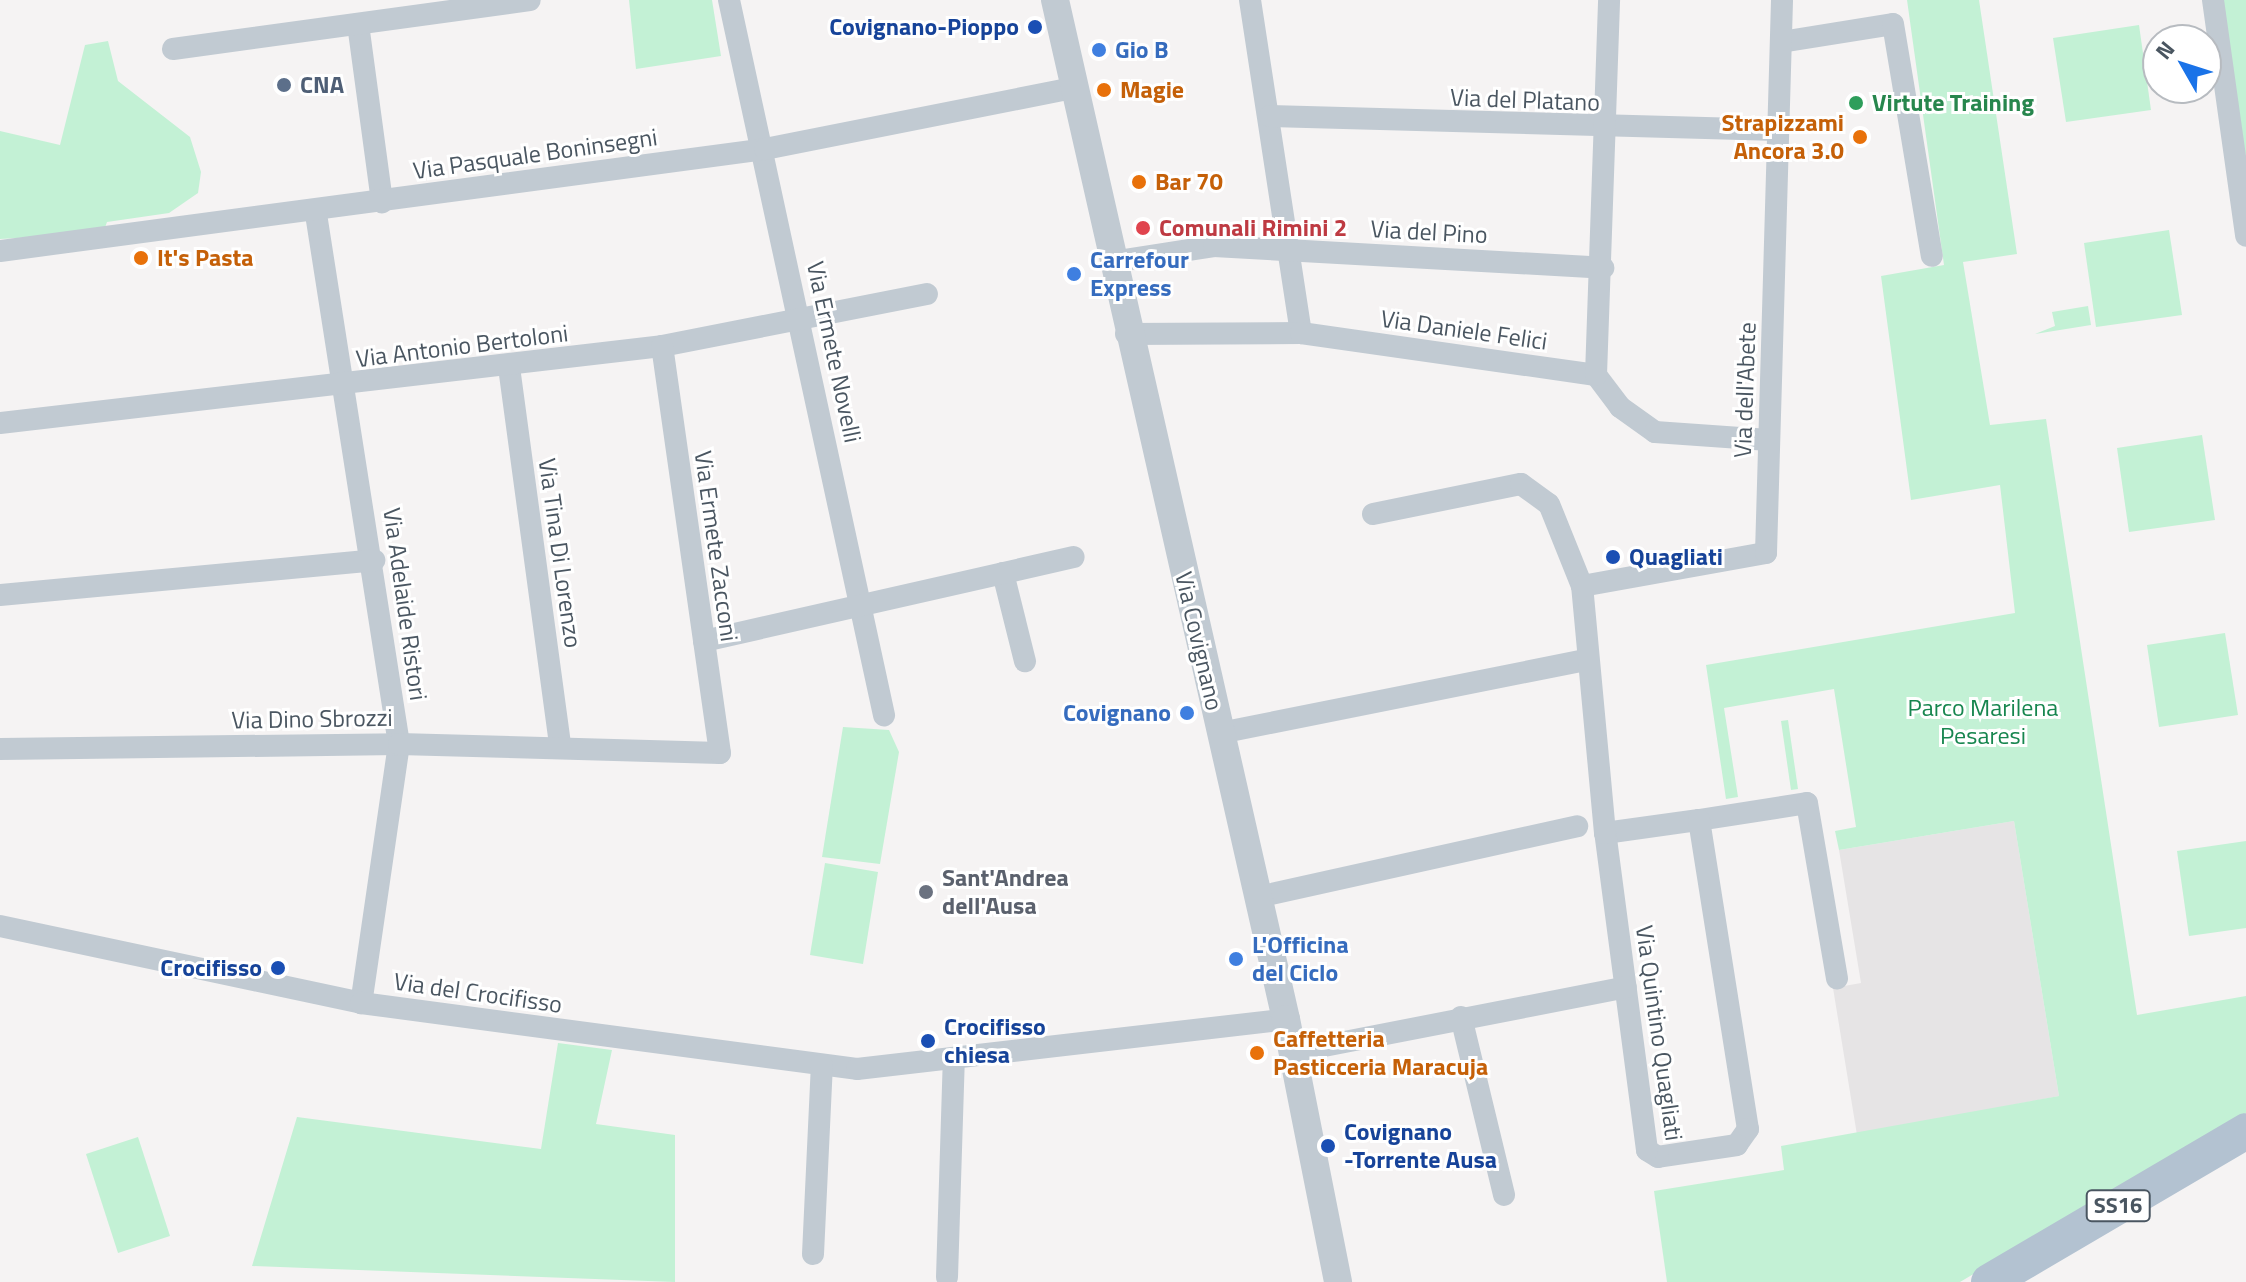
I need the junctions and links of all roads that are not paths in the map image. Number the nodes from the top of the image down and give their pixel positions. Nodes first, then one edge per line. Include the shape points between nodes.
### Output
1 (530, 0) edge
2 (729, 0) edge
3 (1055, 0) edge
4 (1250, 0) edge
5 (1609, 0) edge
6 (1782, 0) edge
7 (2213, 0) edge
8 (358, 24) junction
9 (1781, 42) junction
10 (173, 49) dead end
11 (1074, 88) junction
12 (1270, 116) junction
13 (1608, 130) junction
14 (1778, 130) junction
15 (765, 149) junction
16 (382, 202) junction
17 (316, 214) junction
18 (2246, 236) edge
19 (1285, 250) junction
20 (0, 251) edge
21 (1932, 256) dead end
22 (1111, 262) junction
23 (1603, 268) junction
24 (927, 294) dead end
25 (800, 322) junction
26 (1301, 333) junction
27 (1126, 334) junction
28 (662, 346) junction
29 (509, 367) junction
30 (1596, 375) junction
31 (346, 387) junction
32 (0, 423) edge
33 (1769, 440) junction
34 (1373, 514) dead end
35 (1074, 557) dead end
36 (374, 560) junction
37 (1003, 573) junction
38 (1582, 586) junction
39 (0, 595) edge
40 (861, 604) junction
41 (704, 641) junction
42 (1585, 660) junction
43 (1025, 661) dead end
44 (884, 715) dead end
45 (1220, 733) junction
46 (399, 744) junction
47 (560, 746) junction
48 (0, 749) edge
49 (720, 753) joint
50 (1699, 820) junction
51 (1577, 826) dead end
52 (1605, 833) junction
53 (1258, 897) junction
54 (0, 926) edge
55 (1837, 978) dead end
56 (1626, 987) junction
57 (361, 1003) junction
58 (1461, 1017) junction
59 (1286, 1019) junction
60 (1293, 1052) junction
61 (954, 1060) junction
62 (822, 1065) junction
63 (2246, 1131) edge
64 (2246, 1152) edge
65 (1504, 1195) dead end
66 (813, 1254) dead end
67 (947, 1277) dead end
68 (1338, 1282) edge
69 (1989, 1282) edge
70 (2029, 1282) edge

1 - 8 street
2 - 15 street, Via Ermete Novelli
3 - 11 street, Via Covignano
4 - 12 street
5 - 13 street
6 - 9 street, Via dell'Abete
7 - 18 street
8 - 10 street
8 - 16 street
9 - 14 street, Via dell'Abete
9 - 21 street via 1893,24
11 - 15 street, Via Pasquale Boninsegni
11 - 22 street, Via Covignano
12 - 13 street, Via del Platano
12 - 19 street
13 - 14 street, Via del Platano
13 - 23 street
14 - 33 street, Via dell'Abete
15 - 16 street, Via Pasquale Boninsegni
15 - 25 street, Via Ermete Novelli
16 - 17 street, Via Pasquale Boninsegni
17 - 20 street, Via Pasquale Boninsegni
17 - 31 street, Via Adelaide Ristori
19 - 22 street, Via del Pino via 1214,246
19 - 23 street, Via del Pino
19 - 26 street
22 - 27 street, Via Covignano
23 - 30 street
24 - 25 street, Via Antonio Bertoloni
25 - 28 street, Via Antonio Bertoloni
25 - 40 street, Via Ermete Novelli
26 - 27 street, Via Daniele Felici
26 - 30 street, Via Daniele Felici
27 - 45 street, Via Covignano
28 - 29 street, Via Antonio Bertoloni
28 - 41 street, Via Ermete Zacconi
29 - 31 street, Via Antonio Bertoloni
29 - 47 street, Via Tina Di Lorenzo
30 - 33 street via 1620,407 1655,432
31 - 32 street, Via Antonio Bertoloni
31 - 36 street, Via Adelaide Ristori
33 - 38 street, Via dell'Abete via 1766,553
34 - 38 street via 1521,484 1549,504
35 - 37 street
36 - 39 street
36 - 46 street, Via Adelaide Ristori
37 - 40 street
37 - 43 street
38 - 42 street
40 - 41 street
40 - 44 street, Via Ermete Novelli
41 - 49 street, Via Ermete Zacconi
42 - 45 street
42 - 52 street
45 - 53 street, Via Covignano
46 - 47 street, Via Dino Sbrozzi
46 - 48 street, Via Dino Sbrozzi
46 - 57 street, Via Adelaide Ristori
47 - 49 street, Via Dino Sbrozzi
50 - 52 street
50 - 55 street via 1807,803
50 - 56 street, Via Quintino Quagliati via 1748,1129 1737,1145 1658,1157 1647,1150
51 - 53 street
52 - 56 street, Via Quintino Quagliati
53 - 59 street, Via Covignano
54 - 57 street, Via del Crocifisso
56 - 58 street
57 - 62 street, Via del Crocifisso
58 - 60 street
58 - 65 street
59 - 60 street, Via Covignano
59 - 61 street, Via del Crocifisso
60 - 68 street, Via Covignano
61 - 62 street, Via del Crocifisso
61 - 67 street
62 - 66 street
63 - 69 main road, SS16
64 - 70 main road, SS16

